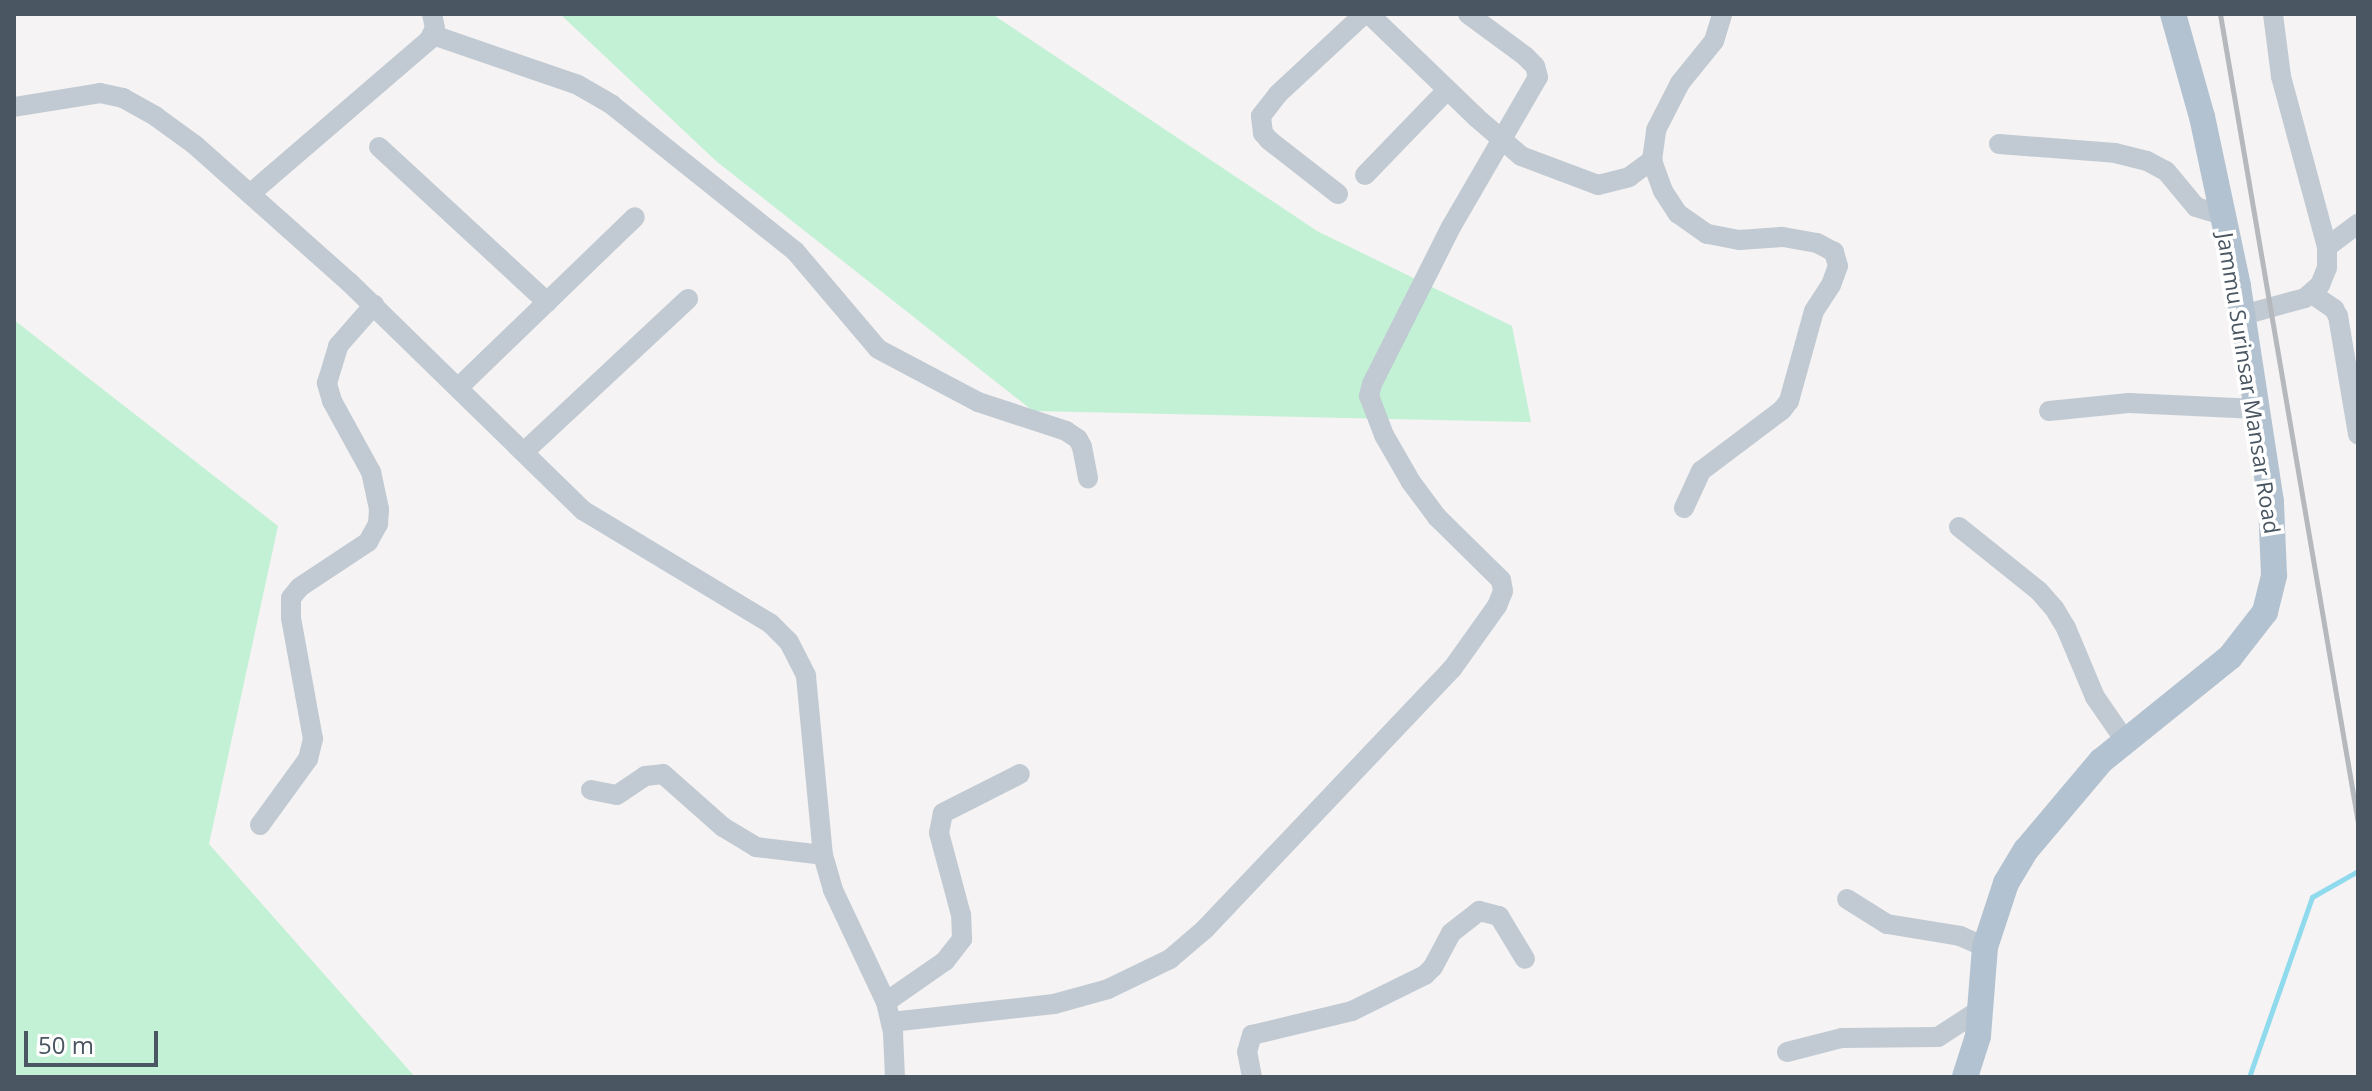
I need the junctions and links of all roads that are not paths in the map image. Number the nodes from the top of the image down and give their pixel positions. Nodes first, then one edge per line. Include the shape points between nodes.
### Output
1 (432, 14) edge
2 (1367, 14) edge
3 (1468, 14) edge
4 (1722, 14) edge
5 (2173, 14) edge
6 (2273, 14) edge
7 (433, 35) junction
8 (1447, 90) junction
9 (14, 107) edge
10 (1500, 140) junction
11 (1999, 144) dead end
12 (379, 147) dead end
13 (1652, 160) junction
14 (1365, 175) dead end
15 (250, 194) junction
16 (1338, 194) dead end
17 (2223, 215) junction
18 (635, 217) dead end
19 (2358, 224) edge
20 (2327, 247) junction
21 (2312, 294) junction
22 (688, 299) dead end
23 (547, 302) junction
24 (374, 305) junction
25 (2243, 315) junction
26 (460, 386) junction
27 (2257, 409) junction
28 (2049, 411) dead end
29 (2358, 434) edge
30 (525, 451) junction
31 (1088, 478) dead end
32 (1684, 508) dead end
33 (1959, 527) dead end
34 (2124, 739) junction
35 (1020, 774) dead end
36 (591, 790) dead end
37 (260, 825) dead end
38 (823, 855) junction
39 (1847, 899) dead end
40 (1985, 947) junction
41 (1525, 959) dead end
42 (1981, 1009) junction
43 (888, 1012) junction
44 (1787, 1052) dead end
45 (895, 1077) edge
46 (1252, 1077) edge
47 (1965, 1077) edge

1 - 7 street
2 - 8 street
2 - 16 street via 1278,94 1261,116 1269,140
3 - 10 street via 1537,71 1535,84
4 - 13 street via 1714,41 1670,100 1656,130
5 - 17 main road, Jammu Surinsar Mansar Road
6 - 20 street via 2293,130
7 - 15 street
7 - 31 street via 578,85 612,105 795,251 878,349 978,402 1066,431 1078,439
8 - 10 street
8 - 14 street
9 - 15 street via 100,93 123,98 195,145
10 - 13 street via 1533,162 1598,185 1629,177
10 - 43 street via 1369,396 1411,482 1437,517 1501,580 1497,606 1472,645 1205,929 1170,959 1108,989 1054,1004
11 - 17 street via 2115,153 2147,161 2166,171 2196,207
12 - 23 street
13 - 32 street via 1663,191 1688,224 1721,238 1782,237 1817,243 1834,252 1838,266 1814,311 1789,401 1701,471
15 - 24 street
17 - 25 main road, Jammu Surinsar Mansar Road
18 - 23 street
19 - 20 street
20 - 21 street via 2325,275
21 - 25 street
21 - 29 street via 2338,316
22 - 30 street
23 - 26 street
24 - 26 street
24 - 37 street via 345,336 331,366 332,401 371,472 378,524 368,542 291,598 313,739 308,759
25 - 27 main road, Jammu Surinsar Mansar Road
26 - 30 street
27 - 28 street via 2129,403
27 - 34 main road, Jammu Surinsar Mansar Road via 2274,538 2274,575 2265,612 2230,657
30 - 38 street via 599,523 725,595 789,642 806,676
33 - 34 street via 2047,599 2066,628 2095,697
34 - 40 main road, Jammu Surinsar Mansar Road via 2052,814 2026,850 2006,883
35 - 43 street via 943,813 939,833 959,903 962,939
36 - 38 street via 617,795 645,776 663,774 723,827 756,847
38 - 43 street via 833,890
39 - 40 street via 1887,924 1960,936
40 - 42 main road, Jammu Surinsar Mansar Road
41 - 46 street via 1499,916 1479,911 1451,933 1425,975 1352,1011 1252,1035 1247,1052
42 - 44 street via 1938,1037 1842,1038
42 - 47 main road, Jammu Surinsar Mansar Road
43 - 45 street

